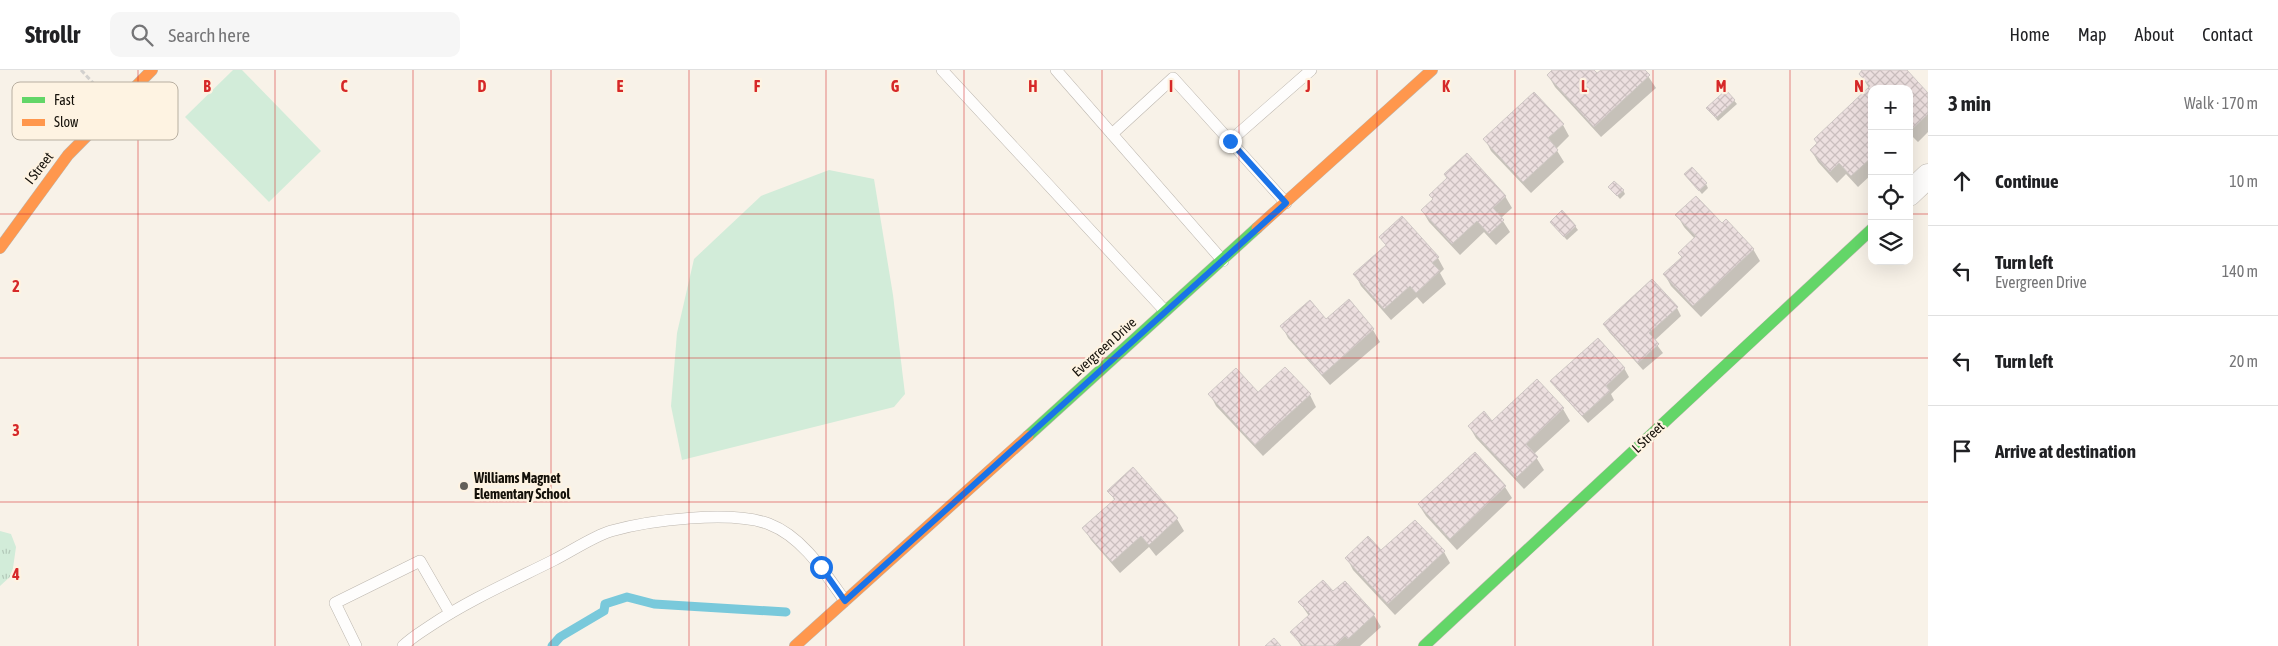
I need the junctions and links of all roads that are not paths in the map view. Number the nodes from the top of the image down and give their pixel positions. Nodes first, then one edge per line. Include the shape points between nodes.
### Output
1 (152, 70) edge
2 (959, 70) edge
3 (1056, 70) edge
4 (1182, 70) edge
5 (1312, 70) edge
6 (1432, 70) edge
7 (946, 74) edge
8 (1173, 78) junction
9 (140, 82) edge
10 (1112, 134) junction
11 (82, 140) edge
12 (1230, 141) junction
13 (1928, 176) edge
14 (1913, 190) edge
15 (1286, 203) junction
16 (1868, 233) edge
17 (0, 248) edge
18 (1222, 261) junction
19 (1166, 312) junction
20 (845, 601) junction
21 (450, 613) junction
22 (356, 646) edge
23 (403, 646) edge
24 (795, 646) edge
25 (1424, 646) edge

1 - 9 street, I Street
2 - 7 lane
3 - 10 lane
4 - 8 lane
5 - 12 lane
6 - 15 street, Evergreen Drive
7 - 19 lane
8 - 10 lane
8 - 12 lane
10 - 18 lane
11 - 17 street, I Street via 45,184
12 - 15 lane
13 - 14 street
15 - 18 street, Evergreen Drive
16 - 25 street, L Street
18 - 19 street, Evergreen Drive
19 - 20 street, Evergreen Drive
20 - 21 lane via 821,567 785,533 768,524 710,517 610,531
20 - 24 street, Evergreen Drive
21 - 22 lane via 420,560 335,604
21 - 23 lane

